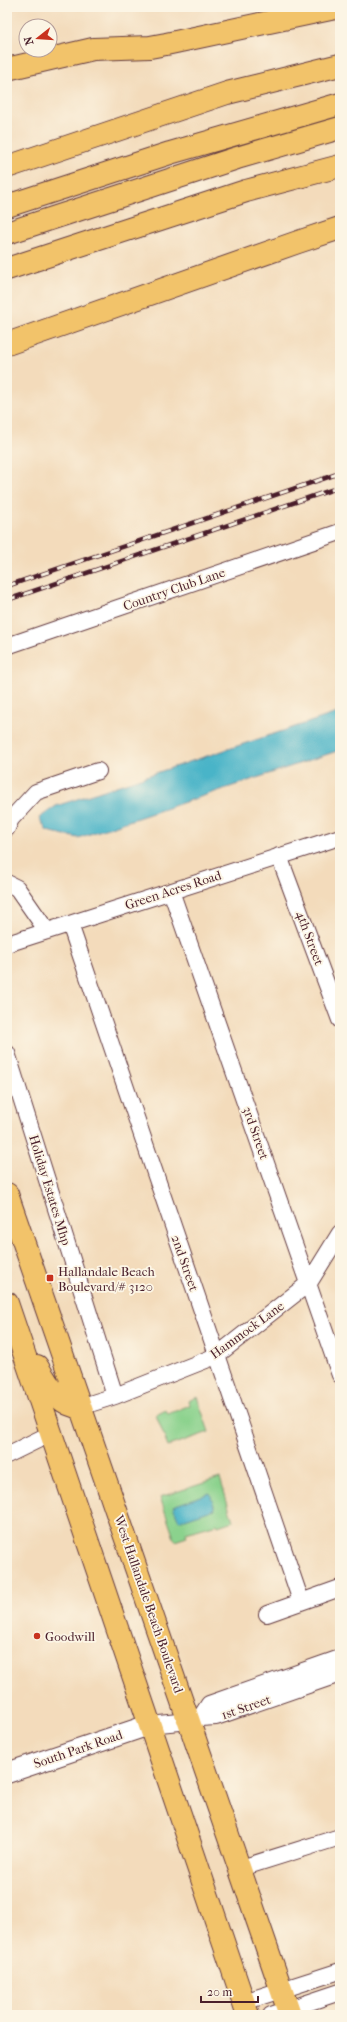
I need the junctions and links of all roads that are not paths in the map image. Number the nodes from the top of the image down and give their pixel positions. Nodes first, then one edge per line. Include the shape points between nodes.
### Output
1 (340, 7) edge
2 (340, 65) edge
3 (7, 69) edge
4 (340, 104) edge
5 (340, 128) edge
6 (340, 166) edge
7 (7, 168) edge
8 (7, 206) edge
9 (340, 228) edge
10 (7, 233) edge
11 (7, 269) edge
12 (7, 344) edge
13 (340, 532) edge
14 (7, 646) edge
15 (98, 771) dead end
16 (7, 828) edge
17 (340, 838) edge
18 (279, 856) junction
19 (7, 883) edge
20 (171, 891) junction
21 (70, 924) junction
22 (47, 931) junction
23 (7, 944) edge
24 (340, 1020) edge
25 (7, 1053) edge
26 (7, 1194) edge
27 (340, 1233) edge
28 (309, 1283) junction
29 (7, 1303) edge
30 (18, 1338) junction
31 (216, 1356) junction
32 (340, 1375) edge
33 (115, 1396) junction
34 (80, 1406) junction
35 (52, 1433) junction
36 (7, 1455) edge
37 (340, 1588) edge
38 (301, 1601) junction
39 (267, 1614) dead end
40 (340, 1658) edge
41 (340, 1674) edge
42 (195, 1719) junction
43 (149, 1725) junction
44 (7, 1773) edge
45 (340, 1837) edge
46 (238, 1869) junction
47 (340, 1971) edge
48 (340, 1992) edge
49 (283, 2007) edge
50 (246, 2008) edge

1 - 3 main road via 150,47 93,49
2 - 7 main road via 227,93
4 - 8 main road via 170,153
5 - 10 main road via 237,158
6 - 11 main road via 246,191
9 - 12 main road
13 - 14 street, Country Club Lane
15 - 16 street via 36,792 11,819
17 - 18 street, Green Acres Road
18 - 20 street, Green Acres Road
18 - 24 street, 4th Street
19 - 22 street via 17,888
20 - 21 street, Green Acres Road
20 - 28 street, 3rd Street
21 - 22 street, Green Acres Road
21 - 31 street, 2nd Street
22 - 23 street, Green Acres Road
25 - 33 street, Holiday Estates Mhp
26 - 34 main road, West Hallandale Beach Boulevard
27 - 28 street, Hammock Lane
28 - 31 street, Hammock Lane
28 - 32 street, 3rd Street
29 - 30 main road
30 - 34 main road via 56,1394 72,1406
30 - 35 main road
31 - 33 street, Hammock Lane
31 - 38 street, 2nd Street
33 - 34 street, Hammock Lane
34 - 42 main road, West Hallandale Beach Boulevard
35 - 36 street
35 - 43 main road
37 - 38 street
38 - 39 street
40 - 42 street via 209,1704
41 - 42 street, 1st Street via 216,1717
42 - 43 street, 1st Street
42 - 46 main road, West Hallandale Beach Boulevard
43 - 44 street, South Park Road
43 - 50 main road
45 - 46 street
46 - 49 main road, West Hallandale Beach Boulevard
47 - 49 street
48 - 49 street
49 - 50 street

